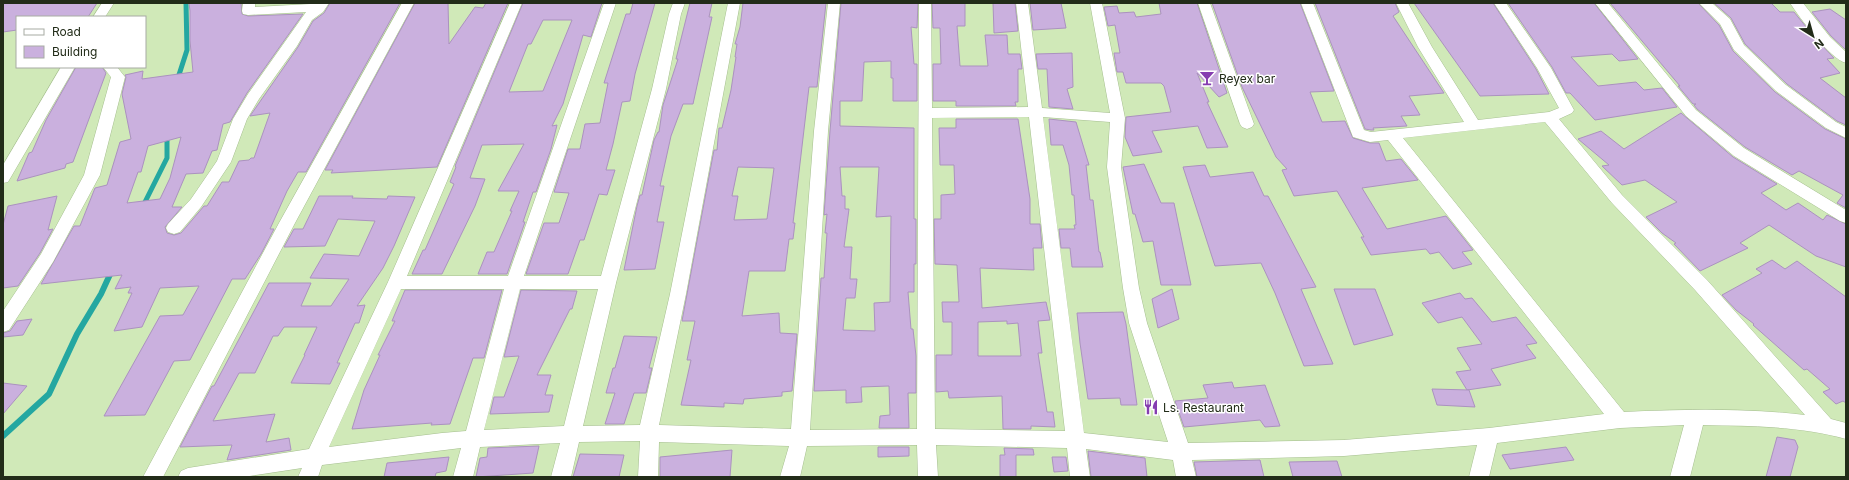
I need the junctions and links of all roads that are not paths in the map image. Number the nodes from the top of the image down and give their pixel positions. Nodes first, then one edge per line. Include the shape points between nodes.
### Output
1 (108, 3) edge
2 (249, 3) edge
3 (408, 3) edge
4 (516, 3) edge
5 (610, 3) edge
6 (679, 3) edge
7 (734, 3) edge
8 (834, 3) edge
9 (925, 3) edge
10 (1022, 3) edge
11 (1096, 3) edge
12 (1204, 3) edge
13 (1307, 3) edge
14 (1402, 3) edge
15 (1500, 3) edge
16 (1601, 3) edge
17 (1705, 3) edge
18 (1796, 3) edge
19 (320, 6) edge
20 (100, 16) edge
21 (1846, 59) edge
22 (67, 68) edge
23 (111, 68) edge
24 (1037, 112) junction
25 (926, 113) junction
26 (1549, 117) junction
27 (1118, 118) junction
28 (1247, 124) dead end
29 (1474, 126) junction
30 (1846, 133) edge
31 (1393, 136) junction
32 (3, 178) edge
33 (1846, 217) edge
34 (174, 228) dead end
35 (396, 282) junction
36 (514, 282) junction
37 (608, 283) junction
38 (3, 325) edge
39 (1696, 417) junction
40 (1620, 420) junction
41 (1825, 425) junction
42 (1846, 431) edge
43 (648, 433) junction
44 (572, 434) junction
45 (1489, 436) junction
46 (926, 437) junction
47 (800, 438) junction
48 (473, 439) junction
49 (1076, 440) junction
50 (1181, 452) junction
51 (315, 457) junction
52 (153, 477) edge
53 (188, 477) edge
54 (308, 477) edge
55 (463, 477) edge
56 (561, 477) edge
57 (648, 477) edge
58 (790, 477) edge
59 (928, 477) edge
60 (1080, 477) edge
61 (1186, 477) edge
62 (1479, 477) edge
63 (1680, 477) edge

1 - 20 street
2 - 19 street via 248,11
3 - 52 street via 287,223
4 - 35 street
5 - 36 street
6 - 37 street
7 - 43 street via 678,294
8 - 47 street
9 - 25 street
10 - 24 street
11 - 27 street
12 - 28 street
13 - 31 street via 1358,133 1370,137
14 - 29 street
15 - 26 street via 1560,95 1567,110
16 - 33 street via 1692,113 1739,152
17 - 30 street via 1725,22 1739,46 1781,88
18 - 21 street via 1823,38
19 - 34 street via 307,18 253,97 240,118 224,162 196,203
22 - 32 street
23 - 38 street via 118,77 92,175 47,258
24 - 25 street
24 - 27 street
24 - 49 street
25 - 46 street
26 - 29 street
26 - 41 street via 1617,199 1701,285
27 - 50 street via 1114,167 1130,288 1138,323
29 - 31 street
31 - 40 street
35 - 36 street
35 - 51 street
36 - 37 street
36 - 48 street
37 - 44 street
39 - 40 street
39 - 41 street via 1771,419
39 - 63 street
40 - 45 street
41 - 42 street
43 - 44 street
43 - 47 street
43 - 57 street
44 - 48 street
44 - 56 street
45 - 50 street via 1344,448
45 - 62 street
46 - 47 street
46 - 49 street
46 - 59 street
47 - 58 street
48 - 51 street
48 - 55 street
49 - 50 street
49 - 60 street
50 - 61 street
51 - 53 street
51 - 54 street

